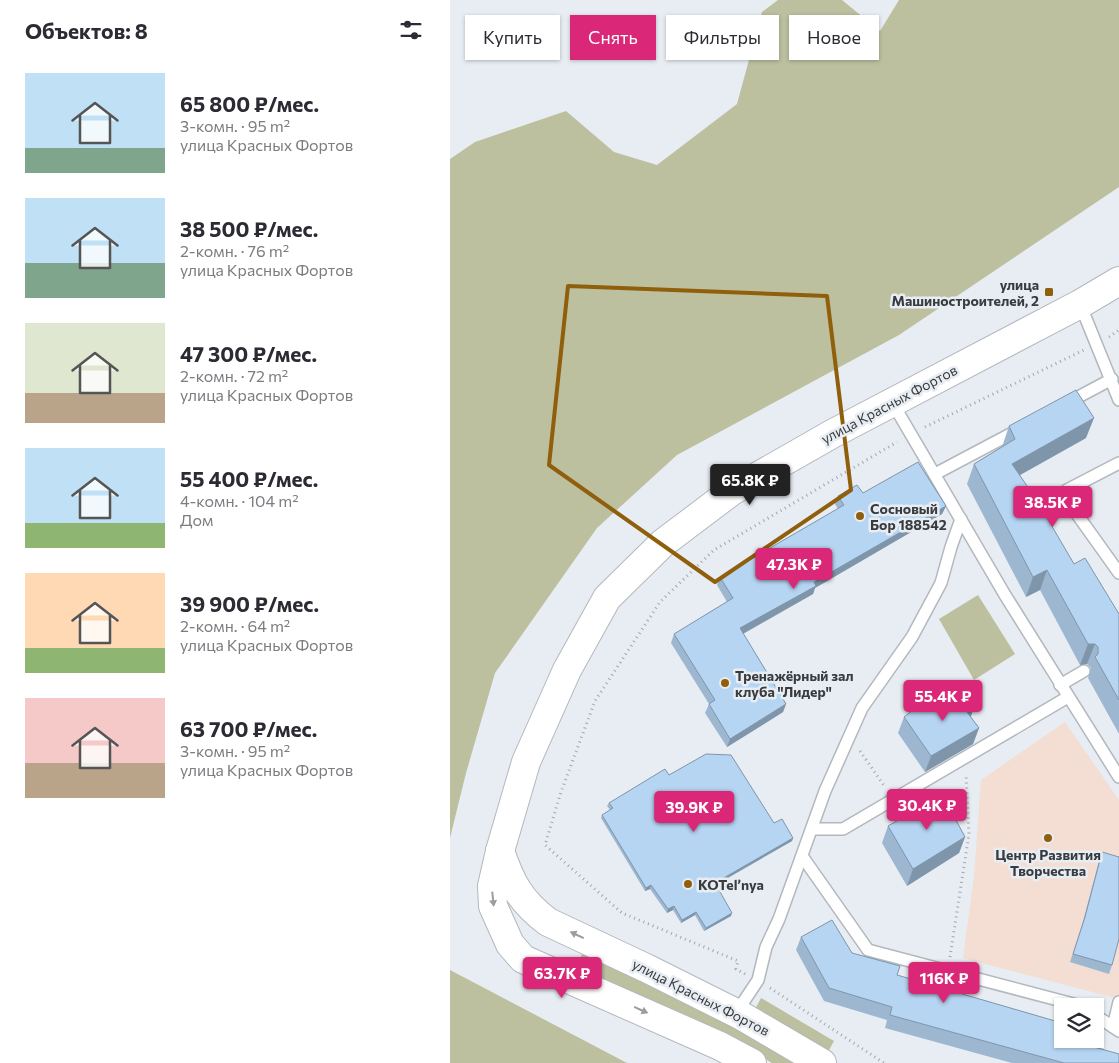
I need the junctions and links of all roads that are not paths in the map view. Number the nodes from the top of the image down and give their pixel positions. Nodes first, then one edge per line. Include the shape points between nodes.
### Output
1 (1119, 281) edge
2 (1080, 304) junction
3 (1112, 379) junction
4 (1119, 400) edge
5 (892, 402) junction
6 (1053, 411) edge
7 (1028, 424) edge
8 (1119, 463) edge
9 (935, 474) junction
10 (961, 519) junction
11 (1119, 573) edge
12 (1084, 671) edge
13 (1060, 685) junction
14 (1068, 697) junction
15 (1119, 777) edge
16 (812, 829) junction
17 (500, 851) junction
18 (802, 856) junction
19 (1054, 999) edge
20 (1119, 1002) edge
21 (740, 1015) junction
22 (1104, 1021) edge
23 (1116, 1029) edge
24 (752, 1063) edge
25 (822, 1063) edge

1 - 2 street, улица Красных Фортов
2 - 3 lane
2 - 5 street, улица Красных Фортов
3 - 4 lane
3 - 6 lane
5 - 9 lane
5 - 17 street, улица Красных Фортов via 732,491 663,544 607,598 567,670 526,762
7 - 9 lane
8 - 11 lane via 1067,490 1069,503
9 - 10 lane
10 - 13 lane
10 - 16 lane via 941,583 912,637 862,708
12 - 13 lane
13 - 14 lane
14 - 15 lane
14 - 16 lane via 843,829
16 - 18 lane
21 -> 17 street, улица Красных Фортов via 548,922 534,912 513,885
17 -> 24 street, улица Красных Фортов via 492,886 493,906 510,944 523,959
18 - 19 lane via 868,950
18 - 21 lane via 766,948 758,980 744,1001
20 - 23 lane
21 - 25 street, улица Красных Фортов
22 - 23 lane

